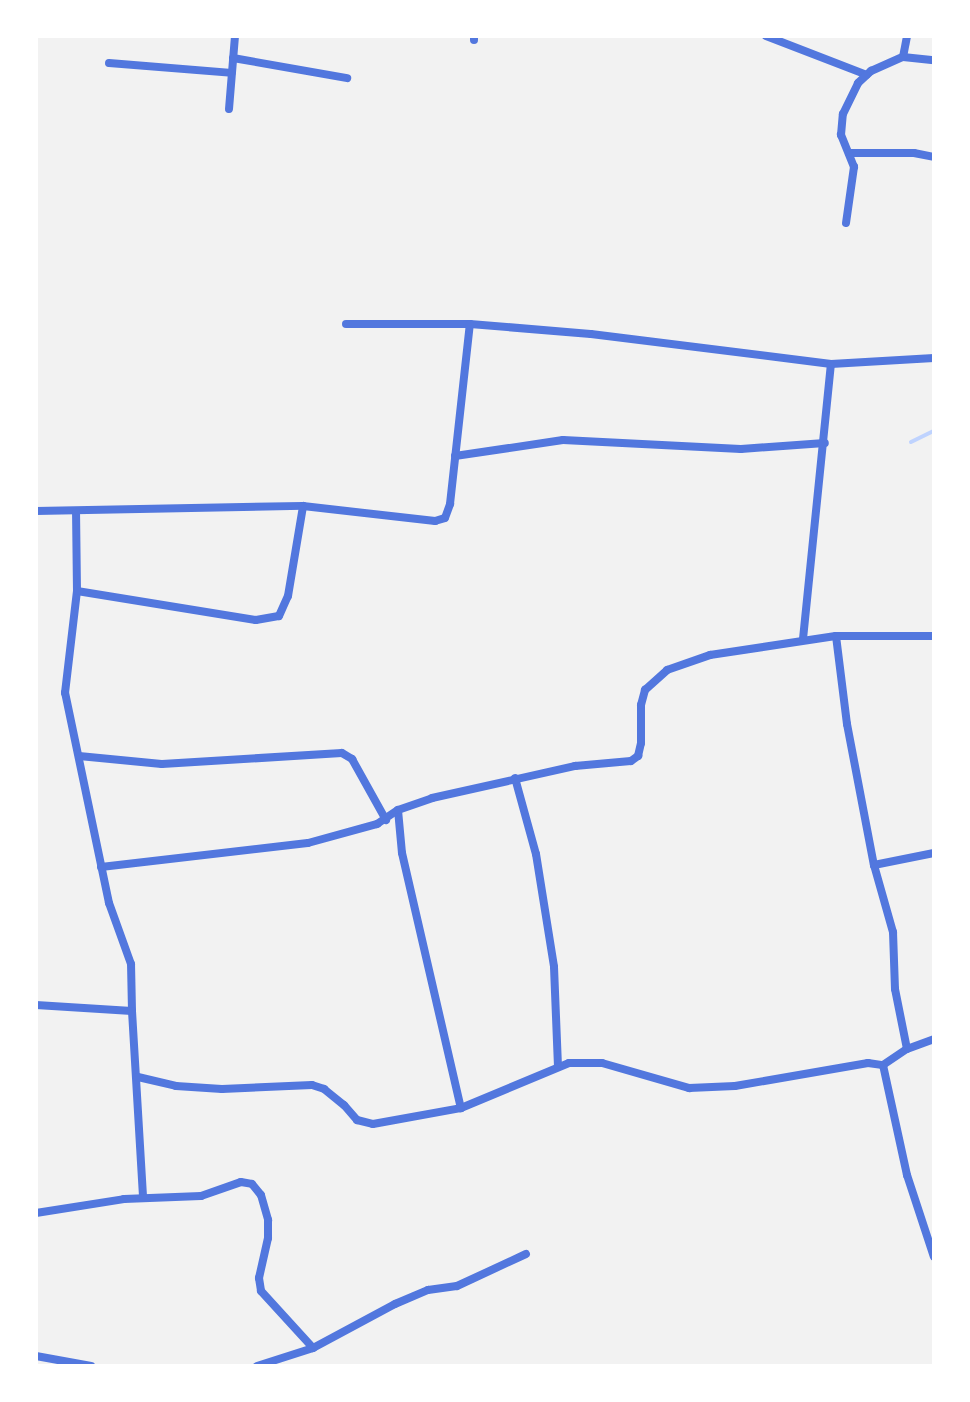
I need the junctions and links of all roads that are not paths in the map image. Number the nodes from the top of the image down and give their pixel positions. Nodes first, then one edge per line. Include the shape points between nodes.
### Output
1 (235, 36) edge
2 (766, 36) edge
3 (907, 36) edge
4 (903, 57) junction
5 (233, 58) junction
6 (934, 60) edge
7 (109, 63) dead end
8 (232, 73) junction
9 (867, 75) junction
10 (347, 78) dead end
11 (229, 109) dead end
12 (849, 153) junction
13 (934, 157) edge
14 (846, 223) dead end
15 (346, 324) dead end
16 (470, 324) junction
17 (934, 358) edge
18 (831, 364) junction
19 (825, 443) junction
20 (455, 456) junction
21 (303, 506) junction
22 (36, 511) edge
23 (76, 512) junction
24 (77, 591) junction
25 (836, 636) junction
26 (934, 636) edge
27 (803, 639) junction
28 (79, 756) junction
29 (515, 778) junction
30 (398, 810) junction
31 (386, 820) junction
32 (934, 853) edge
33 (874, 865) junction
34 (101, 867) junction
35 (36, 1005) edge
36 (132, 1011) junction
37 (934, 1039) edge
38 (907, 1049) junction
39 (883, 1065) junction
40 (558, 1066) junction
41 (138, 1077) junction
42 (461, 1108) junction
43 (143, 1198) junction
44 (36, 1213) edge
45 (526, 1254) dead end
46 (934, 1257) edge
47 (313, 1348) junction
48 (36, 1356) edge
49 (91, 1366) edge
50 (257, 1366) edge

1 - 5 street
2 - 9 street
3 - 4 street
4 - 6 street
4 - 9 street
5 - 8 street
5 - 10 street
7 - 8 street
8 - 11 street
9 - 12 street via 843,114 841,135
12 - 13 street
12 - 14 street via 854,184
15 - 16 street
16 - 18 street
16 - 20 street
17 - 18 street
18 - 19 street
19 - 20 street via 741,449 563,440
19 - 27 street
20 - 21 street via 445,518
21 - 23 street
21 - 24 street via 288,596 279,616 256,620
22 - 23 street
23 - 24 street
24 - 28 street via 65,693
25 - 26 street
25 - 27 street
25 - 33 street
27 - 29 street via 710,655 667,670 645,690 641,743 631,761
28 - 31 street via 162,764 342,753 352,759
28 - 34 street
29 - 30 street
29 - 40 street via 536,854 554,967
30 - 31 street
30 - 42 street via 402,853
31 - 34 street via 308,843
32 - 33 street
33 - 38 street via 893,932 895,989
34 - 36 street via 131,964
35 - 36 street
36 - 41 street
37 - 38 street
38 - 39 street
39 - 40 street via 689,1088 602,1063
39 - 46 street via 917,1213
40 - 42 street
41 - 42 street via 222,1089 312,1085 324,1089 357,1120 373,1124
41 - 43 street
43 - 44 street
43 - 47 street via 190,1197 241,1182 252,1184 268,1220 260,1286
45 - 47 street via 457,1286 428,1290 395,1304
47 - 50 street
48 - 49 street

